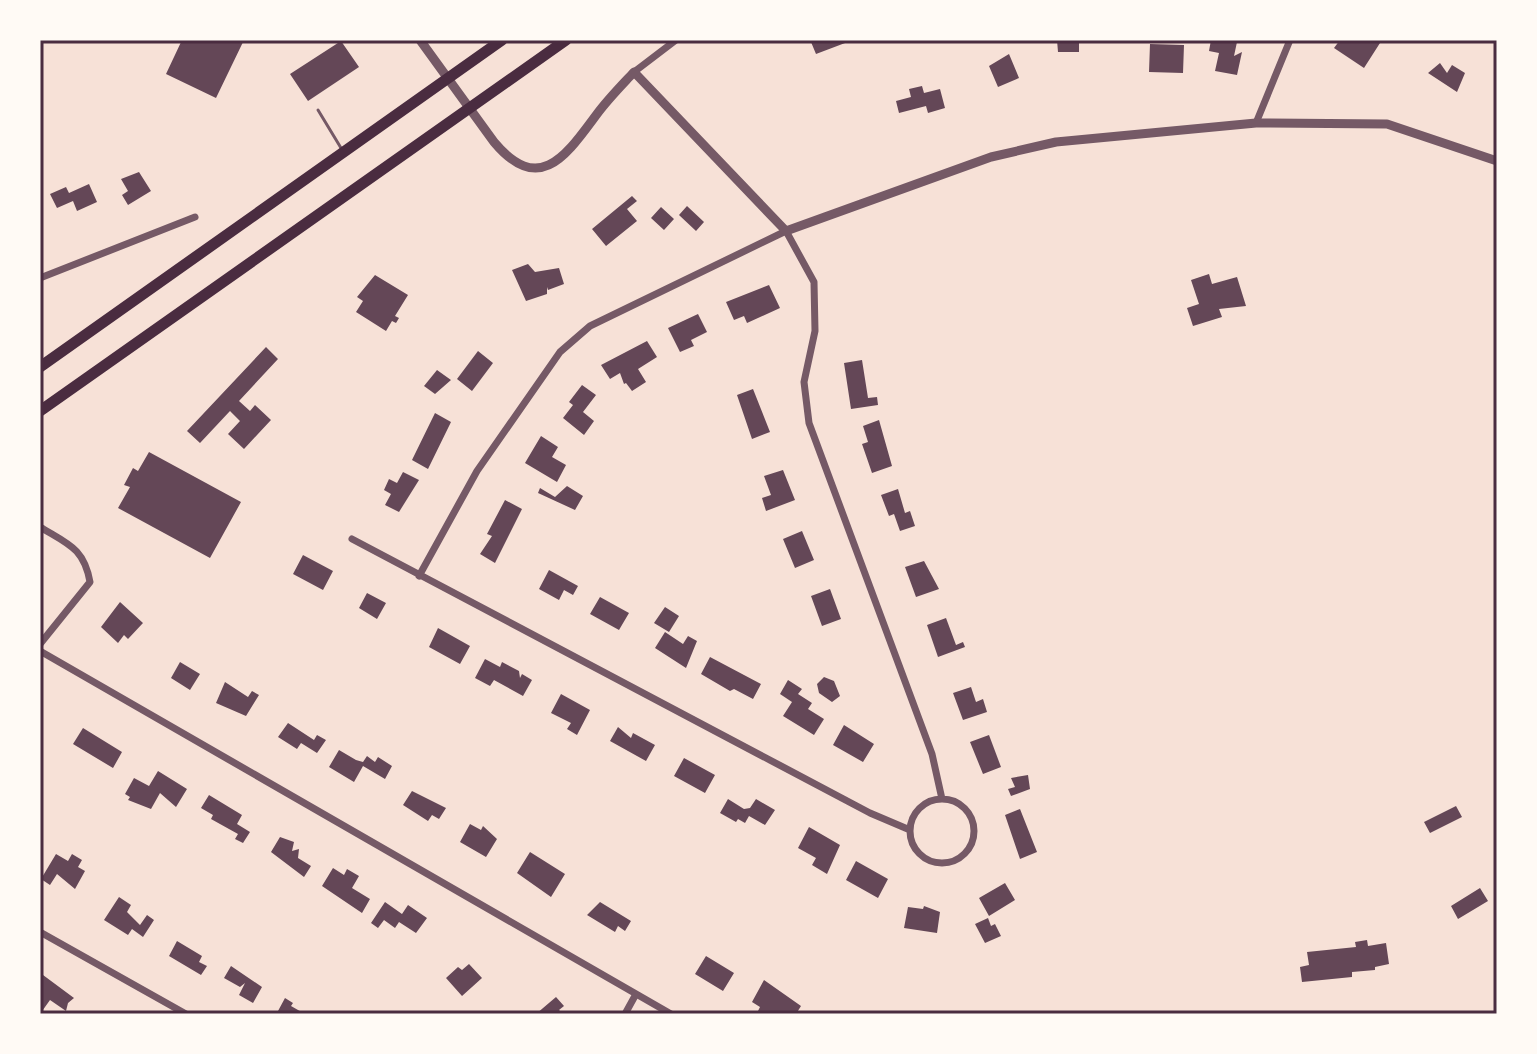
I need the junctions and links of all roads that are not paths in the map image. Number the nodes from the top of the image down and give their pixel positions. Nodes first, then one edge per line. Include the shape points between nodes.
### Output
1 (420, 40) edge
2 (502, 40) edge
3 (566, 40) edge
4 (676, 40) edge
5 (1290, 40) edge
6 (634, 72) junction
7 (448, 77) junction
8 (470, 106) junction
9 (318, 110) dead end
10 (1256, 123) junction
11 (343, 151) junction
12 (1497, 161) edge
13 (195, 217) dead end
14 (786, 231) junction
15 (40, 278) edge
16 (40, 367) edge
17 (40, 411) edge
18 (40, 527) edge
19 (352, 539) dead end
20 (419, 576) junction
21 (40, 644) edge
22 (40, 651) edge
23 (942, 799) junction
24 (910, 830) junction
25 (40, 932) edge
26 (636, 994) junction
27 (186, 1014) edge
28 (625, 1014) edge
29 (671, 1014) edge

1 - 7 street
2 - 7 highway
3 - 8 highway
4 - 6 street
5 - 10 street
6 - 8 street via 568,154 539,167 507,157
6 - 14 street
7 - 8 street
7 - 11 highway
8 - 17 highway
9 - 11 lane
10 - 12 street via 1387,124
10 - 14 street via 1056,142 991,157
11 - 16 highway
13 - 15 street
14 - 20 street via 590,326 560,352 477,471
14 - 23 street via 814,282 815,331 804,382 809,423 932,754
18 - 21 street via 86,560 90,582
19 - 20 street
20 - 24 street
22 - 26 street
23 - 24 street via 921,807
23 - 24 street via 961,806 972,820 973,838 964,854 948,862 928,859 915,847
25 - 27 street
26 - 28 street
26 - 29 street

